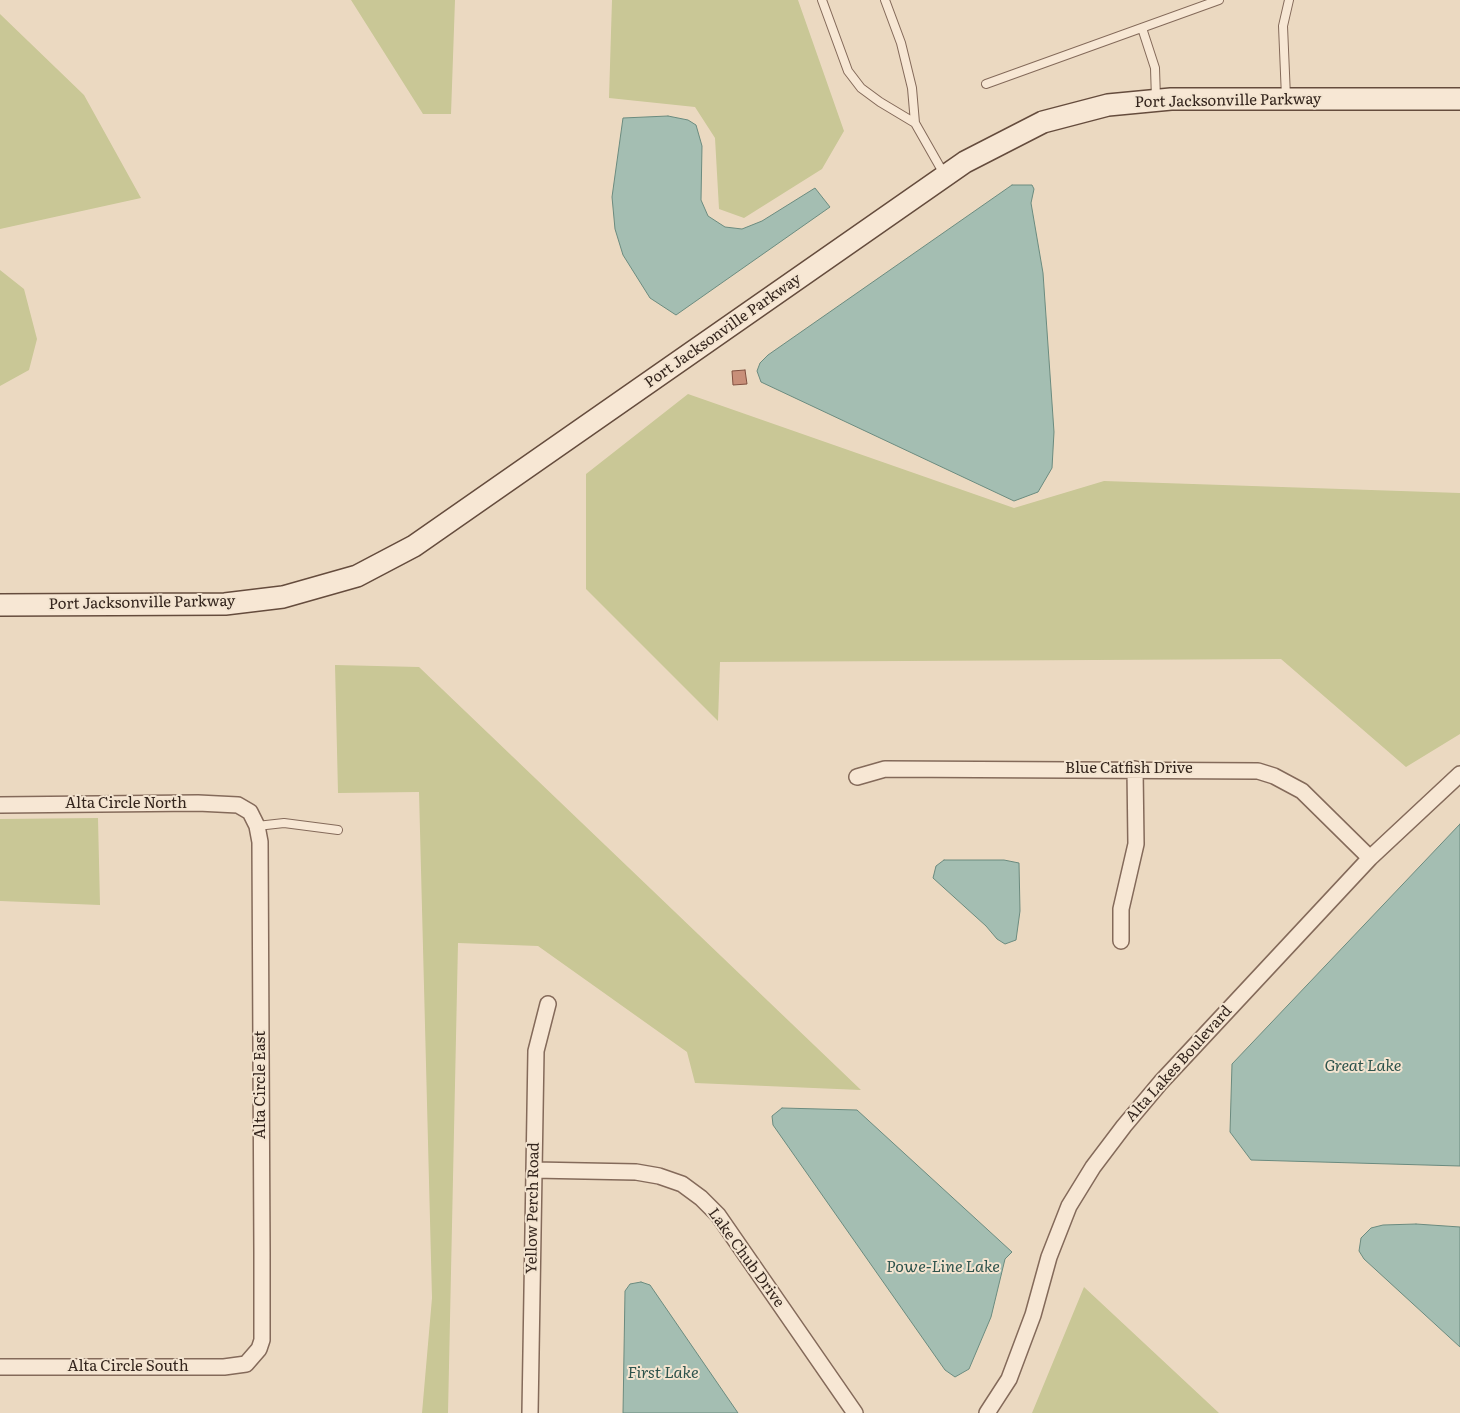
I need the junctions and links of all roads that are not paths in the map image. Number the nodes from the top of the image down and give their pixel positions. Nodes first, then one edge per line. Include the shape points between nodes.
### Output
1 (822, 0) edge
2 (886, 0) edge
3 (1219, 0) edge
4 (1289, 0) edge
5 (1142, 28) junction
6 (986, 84) dead end
7 (1286, 99) junction
8 (1460, 99) edge
9 (1156, 100) junction
10 (915, 123) junction
11 (945, 176) junction
12 (0, 605) edge
13 (1135, 769) junction
14 (1460, 774) edge
15 (857, 777) dead end
16 (0, 805) edge
17 (253, 819) junction
18 (338, 830) dead end
19 (1370, 858) junction
20 (1121, 941) dead end
21 (548, 1004) dead end
22 (534, 1170) junction
23 (254, 1358) joint
24 (0, 1367) edge
25 (530, 1413) edge
26 (854, 1413) edge
27 (987, 1413) edge

1 - 10 lane via 848,71 861,88
2 - 10 lane via 912,88
3 - 5 lane
4 - 7 lane via 1283,26
5 - 6 lane
5 - 9 lane via 1154,68
7 - 8 street, Port Jacksonville Parkway
7 - 9 street, Port Jacksonville Parkway
9 - 11 street, Port Jacksonville Parkway via 1108,105 1043,122 965,162
10 - 11 lane
11 - 12 street, Port Jacksonville Parkway via 414,546 357,576 283,597 224,604
13 - 15 street, Blue Catfish Drive via 885,769
13 - 19 street, Blue Catfish Drive via 1258,771 1274,776 1302,791
13 - 20 street via 1136,844 1121,909
14 - 19 street, Alta Lakes Boulevard
16 - 17 street, Alta Circle North via 238,805
17 - 18 lane
17 - 23 street, Alta Circle East via 260,851 262,1330
19 - 27 street, Alta Lakes Boulevard via 1161,1082 1093,1167 1070,1206 1056,1240 1009,1379
21 - 22 street, Yellow Perch Road via 536,1051
22 - 25 street, Yellow Perch Road
22 - 26 street, Lake Chub Drive via 636,1172 660,1176 682,1184 701,1198 718,1214
23 - 24 street, Alta Circle South via 246,1364 224,1367

